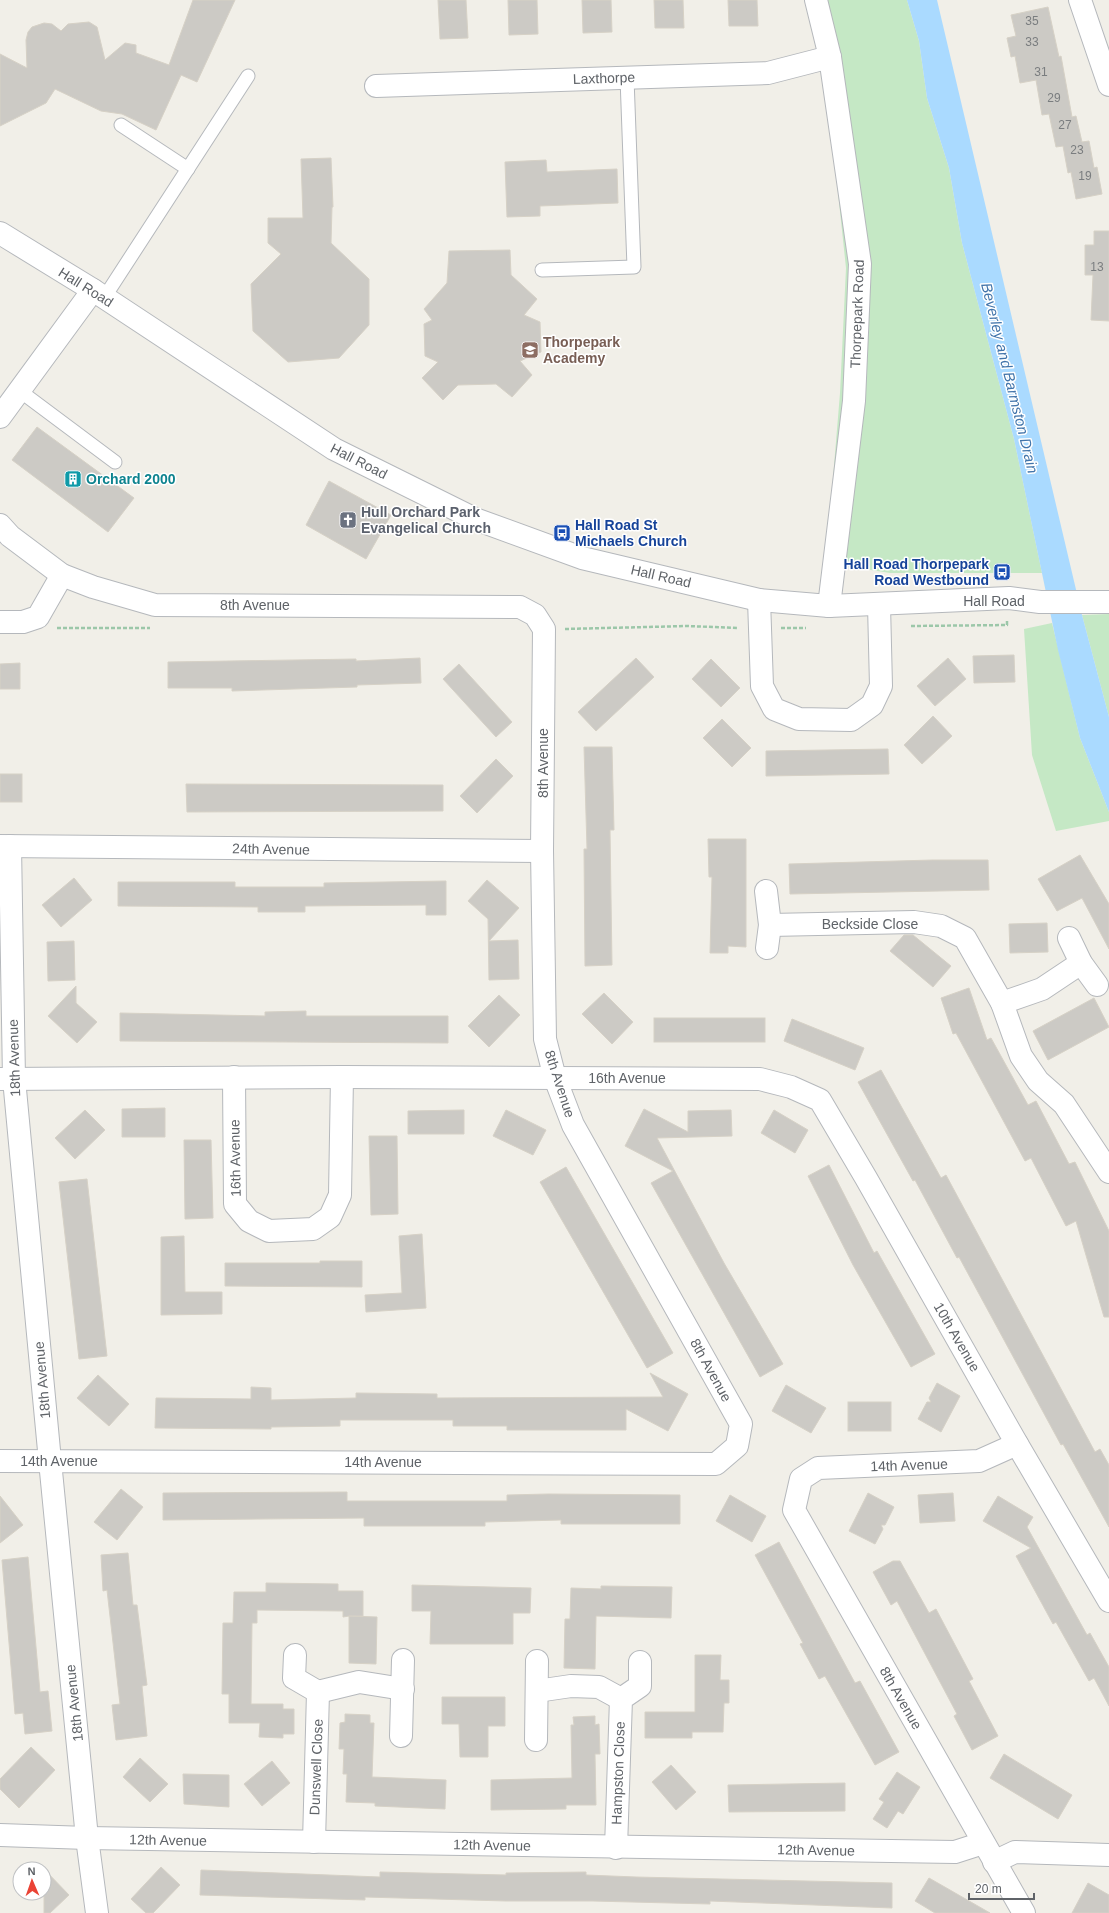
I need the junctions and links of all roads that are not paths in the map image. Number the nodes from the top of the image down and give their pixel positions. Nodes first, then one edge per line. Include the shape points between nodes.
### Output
1 (816, 0) edge
2 (1080, 0) edge
3 (830, 57) junction
4 (248, 76) dead end
5 (627, 78) junction
6 (1109, 84) edge
7 (376, 86) dead end
8 (121, 125) dead end
9 (188, 169) junction
10 (0, 233) edge
11 (542, 270) dead end
12 (98, 294) junction
13 (20, 391) junction
14 (0, 417) edge
15 (115, 462) dead end
16 (0, 525) edge
17 (62, 575) junction
18 (759, 600) junction
19 (1109, 602) edge
20 (879, 605) junction
21 (829, 606) junction
22 (0, 622) edge
23 (5, 846) edge
24 (542, 851) junction
25 (766, 891) dead end
26 (770, 925) junction
27 (1069, 938) dead end
28 (767, 948) dead end
29 (1081, 962) junction
30 (1097, 985) dead end
31 (1002, 1003) junction
32 (234, 1077) junction
33 (342, 1077) junction
34 (555, 1078) junction
35 (7, 1079) edge
36 (791, 1087) joint
37 (1109, 1172) edge
38 (741, 1424) joint
39 (1017, 1444) junction
40 (0, 1461) edge
41 (50, 1461) junction
42 (801, 1479) joint
43 (1109, 1601) edge
44 (295, 1655) dead end
45 (403, 1660) dead end
46 (537, 1661) dead end
47 (640, 1662) dead end
48 (403, 1688) junction
49 (538, 1691) junction
50 (318, 1692) junction
51 (621, 1699) junction
52 (401, 1736) dead end
53 (536, 1740) dead end
54 (0, 1835) edge
55 (87, 1838) junction
56 (314, 1842) junction
57 (983, 1843) junction
58 (616, 1848) junction
59 (1109, 1855) edge
60 (994, 1862) junction
61 (97, 1913) edge
62 (1024, 1913) edge

1 - 3 street, Thorpepark Road
2 - 6 street
3 - 5 street, Laxthorpe via 768,73
3 - 21 street, Thorpepark Road via 860,264 854,401
4 - 9 lane
5 - 7 street, Laxthorpe
5 - 11 lane via 634,267
8 - 9 lane
9 - 12 lane
10 - 12 street, Hall Road
12 - 13 street
12 - 18 street, Hall Road via 334,449 475,519 582,558
13 - 14 street
13 - 15 lane
16 - 17 street, 8th Avenue via 10,536
17 - 22 street via 38,617 23,622
17 - 24 street, 8th Avenue via 154,605 520,607 535,615 544,629
18 - 20 street via 762,686 774,709 799,719 851,720 872,705 881,686
18 - 21 street, Hall Road
19 - 20 street, Hall Road via 1040,602 1009,598
20 - 21 street, Hall Road
23 - 24 street, 24th Avenue
23 - 35 street, 18th Avenue
24 - 34 street, 8th Avenue via 545,1039
25 - 26 street
26 - 28 street
26 - 31 street, Beckside Close via 914,922 941,926 965,938
27 - 29 street
29 - 30 street
29 - 31 street via 1042,989
31 - 37 street, Beckside Close via 1021,1056 1038,1081 1064,1104
32 - 33 street, 16th Avenue
32 - 33 street, 16th Avenue via 235,1204 249,1221 269,1231 313,1229 330,1217 340,1195
32 - 35 street, 16th Avenue
33 - 34 street, 16th Avenue
34 - 36 street, 16th Avenue via 760,1079
34 - 38 street, 8th Avenue via 573,1125
35 - 41 street, 18th Avenue
36 - 39 street, 10th Avenue via 820,1100
38 - 41 street, 14th Avenue via 737,1446 716,1464
39 - 42 street, 14th Avenue via 979,1461 818,1468
39 - 43 street, 10th Avenue
40 - 41 street, 14th Avenue
41 - 55 street, 18th Avenue
42 - 57 street, 8th Avenue via 794,1510
44 - 50 street via 294,1678
45 - 48 street
46 - 49 street
47 - 51 street via 640,1686
48 - 50 street via 359,1682
48 - 52 street
49 - 51 street via 571,1686 599,1688
49 - 53 street
50 - 56 street, Dunswell Close
51 - 58 street, Hampston Close
54 - 55 street, 12th Avenue
55 - 56 street, 12th Avenue
55 - 61 street, 18th Avenue
56 - 58 street, 12th Avenue
57 - 58 street, 12th Avenue via 955,1852
57 - 60 street, 8th Avenue
59 - 60 street via 1015,1852
60 - 62 street, 8th Avenue

